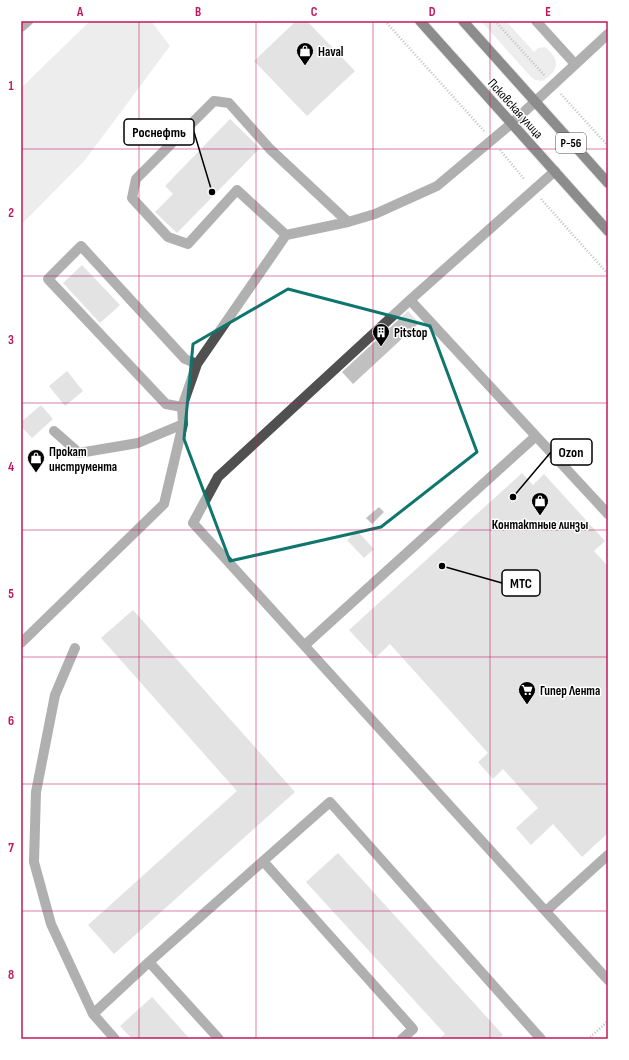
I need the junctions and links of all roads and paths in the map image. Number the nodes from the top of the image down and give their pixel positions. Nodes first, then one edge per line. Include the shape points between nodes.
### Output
1 (28, 21) edge
2 (420, 21) edge
3 (463, 21) edge
4 (536, 21) edge
5 (21, 27) edge
6 (608, 34) edge
7 (575, 64) junction
8 (536, 102) junction
9 (512, 123) junction
10 (555, 171) junction
11 (608, 183) edge
12 (348, 222) junction
13 (608, 231) edge
14 (286, 235) junction
15 (410, 300) junction
16 (197, 364) junction
17 (182, 407) junction
18 (183, 424) junction
19 (54, 431) dead end
20 (536, 436) junction
21 (608, 514) edge
22 (21, 643) edge
23 (305, 645) junction
24 (75, 648) dead end
25 (608, 854) edge
26 (263, 861) junction
27 (546, 911) junction
28 (149, 962) junction
29 (608, 980) edge
30 (93, 1014) junction
31 (608, 1021) edge
32 (115, 1039) edge
33 (219, 1039) edge
34 (402, 1039) edge
35 (540, 1039) edge
36 (588, 1039) edge

1 - 5 street
2 - 9 main road, Псковская улица
3 - 8 main road, Псковская улица / Р-56
4 - 7 street
6 - 7 street
7 - 8 street
8 - 9 street
8 - 11 main road, Псковская улица / Р-56
9 - 10 main road, Псковская улица
9 - 12 street via 437,186 375,214
10 - 13 main road, Псковская улица
10 - 15 street
12 - 14 street
12 - 14 street via 270,149 229,103 214,101 136,179 132,198 168,237 188,244 237,190
14 - 16 street
15 - 20 street
15 - 23 street via 218,477 193,523
16 - 17 street
16 - 17 street via 185,359 81,246 48,279 166,404
17 - 18 street
18 - 19 street via 138,443 79,453
18 - 22 street via 164,504
20 - 21 street
20 - 23 street
23 - 27 street
24 - 30 street via 54,695 41,762 36,792 34,862 51,924
25 - 27 street
26 - 28 street
26 - 34 street via 413,1029
26 - 35 street via 330,802
27 - 29 street
28 - 30 street
28 - 33 street
30 - 32 street
31 - 36 path

